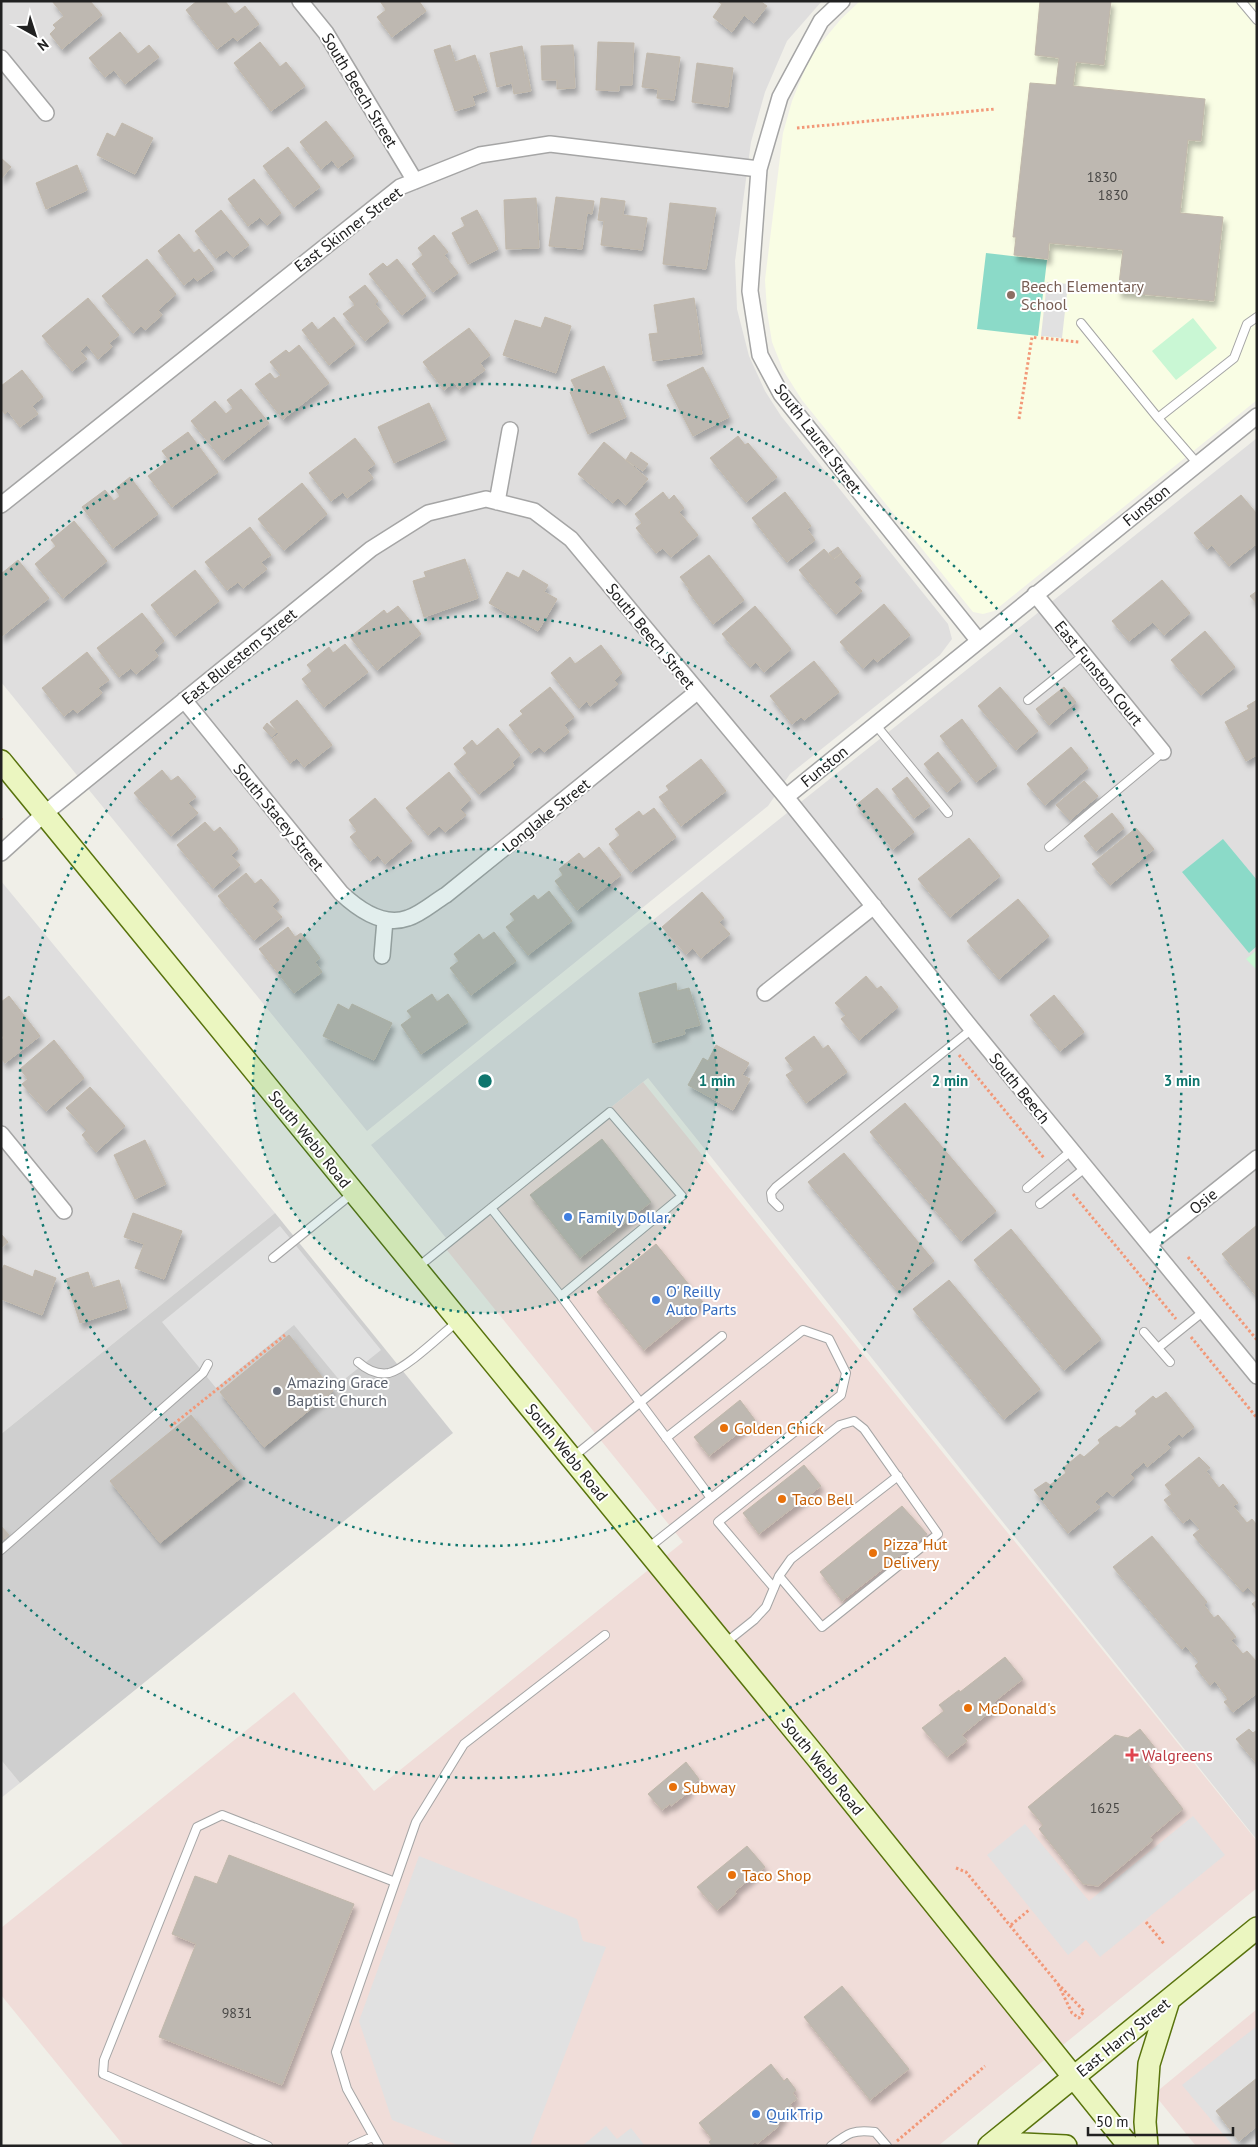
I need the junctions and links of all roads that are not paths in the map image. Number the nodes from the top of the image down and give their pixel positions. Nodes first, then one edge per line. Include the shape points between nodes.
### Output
1 (300, 1) edge
2 (842, 1) edge
3 (1241, 1) edge
4 (1257, 20) edge
5 (1, 58) edge
6 (46, 113) dead end
7 (759, 169) junction
8 (415, 181) junction
9 (1257, 317) edge
10 (1082, 323) dead end
11 (1158, 418) junction
12 (1255, 421) edge
13 (510, 430) dead end
14 (1197, 463) junction
15 (4, 497) edge
16 (497, 502) junction
17 (1035, 594) junction
18 (978, 640) junction
19 (1084, 655) junction
20 (697, 692) junction
21 (184, 700) junction
22 (1028, 700) dead end
23 (875, 724) junction
24 (1163, 752) joint
25 (1, 761) edge
26 (786, 797) junction
27 (948, 813) dead end
28 (44, 814) junction
29 (1049, 847) dead end
30 (1, 853) edge
31 (874, 906) junction
32 (385, 920) junction
33 (382, 956) dead end
34 (765, 992) dead end
35 (972, 1029) junction
36 (1, 1134) edge
37 (1072, 1151) junction
38 (1257, 1158) edge
39 (1085, 1168) junction
40 (1027, 1188) dead end
41 (354, 1192) junction
42 (1040, 1204) dead end
43 (779, 1207) dead end
44 (491, 1208) junction
45 (64, 1211) dead end
46 (1149, 1244) junction
47 (273, 1258) dead end
48 (416, 1268) junction
49 (561, 1296) junction
50 (1204, 1311) junction
51 (459, 1320) junction
52 (1144, 1332) dead end
53 (722, 1336) dead end
54 (1158, 1348) junction
55 (358, 1362) dead end
56 (1170, 1362) dead end
57 (208, 1364) dead end
58 (1257, 1376) edge
59 (640, 1403) junction
60 (666, 1438) junction
61 (572, 1458) junction
62 (898, 1476) junction
63 (711, 1498) junction
64 (646, 1549) junction
65 (1, 1550) edge
66 (779, 1576) junction
67 (774, 1588) junction
68 (605, 1635) dead end
69 (724, 1644) junction
70 (395, 1882) junction
71 (1257, 1928) edge
72 (1169, 2000) junction
73 (1074, 2077) junction
74 (372, 2137) junction
75 (268, 2146) edge
76 (352, 2146) edge
77 (379, 2146) edge
78 (831, 2146) edge
79 (887, 2146) edge
80 (989, 2146) edge
81 (1007, 2146) edge
82 (1066, 2146) edge
83 (1129, 2146) edge
84 (1147, 2146) edge

1 - 8 street, South Beech Street via 326,34
2 - 7 street via 821,21 780,96
3 - 4 lane
5 - 6 street
7 - 8 street, East Skinner Street via 550,144 480,155
7 - 18 street, South Laurel Street via 750,291 760,354 781,394
8 - 15 street, East Skinner Street via 400,187
9 - 11 lane via 1247,324 1234,358
10 - 11 lane
11 - 14 lane
12 - 14 street, Funston
13 - 16 street
14 - 17 street, Funston
16 - 20 street, South Beech Street via 534,512 571,539
16 - 21 street, East Bluestem Street via 486,499 428,512 371,549
17 - 18 street, Funston
17 - 19 street, East Funston Court
18 - 23 street, Funston
19 - 22 lane
19 - 24 street, East Funston Court
20 - 26 street, South Beech Street
20 - 32 street, Longlake Street via 446,896 408,918
21 - 28 street, East Bluestem Street
21 - 32 street, South Stacey Street via 341,893 358,908
23 - 26 street, Funston
23 - 27 lane
24 - 29 lane
25 - 28 main road, South Webb Road
26 - 31 street, South Beech
28 - 30 street, East Bluestem Street
28 - 41 main road, South Webb Road
31 - 34 street
31 - 35 street, South Beech
32 - 33 street
35 - 37 street, South Beech
35 - 43 lane via 776,1188 771,1193 772,1200
36 - 45 street
37 - 39 street, South Beech
37 - 40 lane
38 - 46 street, Osie
39 - 42 lane
39 - 46 street, South Beech
41 - 47 lane
41 - 48 main road, South Webb Road
44 - 48 lane
44 - 49 lane
44 - 49 lane via 610,1112 682,1196
46 - 50 street, South Beech
48 - 51 main road, South Webb Road
49 - 59 lane
50 - 54 lane
50 - 58 street, South Beech
51 - 55 lane via 395,1371 372,1372
51 - 61 main road, South Webb Road
52 - 54 lane
53 - 59 lane
54 - 56 lane
57 - 65 lane via 204,1373
59 - 60 lane
59 - 61 lane
60 - 63 lane
60 - 63 lane via 803,1330 829,1340 846,1373 841,1395
61 - 64 main road, South Webb Road
62 - 66 lane via 792,1559
62 - 66 lane via 938,1534 822,1627
62 - 67 lane via 864,1429 854,1422 840,1425 718,1522
63 - 64 lane
64 - 69 main road, South Webb Road
66 - 67 lane
67 - 69 lane via 766,1607
68 - 70 lane via 464,1744 416,1822
69 - 73 main road, South Webb Road
70 - 74 lane via 336,2052 346,2088
70 - 75 lane via 222,1815 196,1827 104,2060 103,2074
71 - 72 main road, East Harry Street
72 - 73 main road, East Harry Street
72 - 84 main road via 1149,2064 1145,2122
73 - 80 main road, East Harry Street
73 - 83 main road, South Webb Road
74 - 76 lane
74 - 77 lane
78 - 79 lane via 859,2130 875,2132
81 - 82 main road

